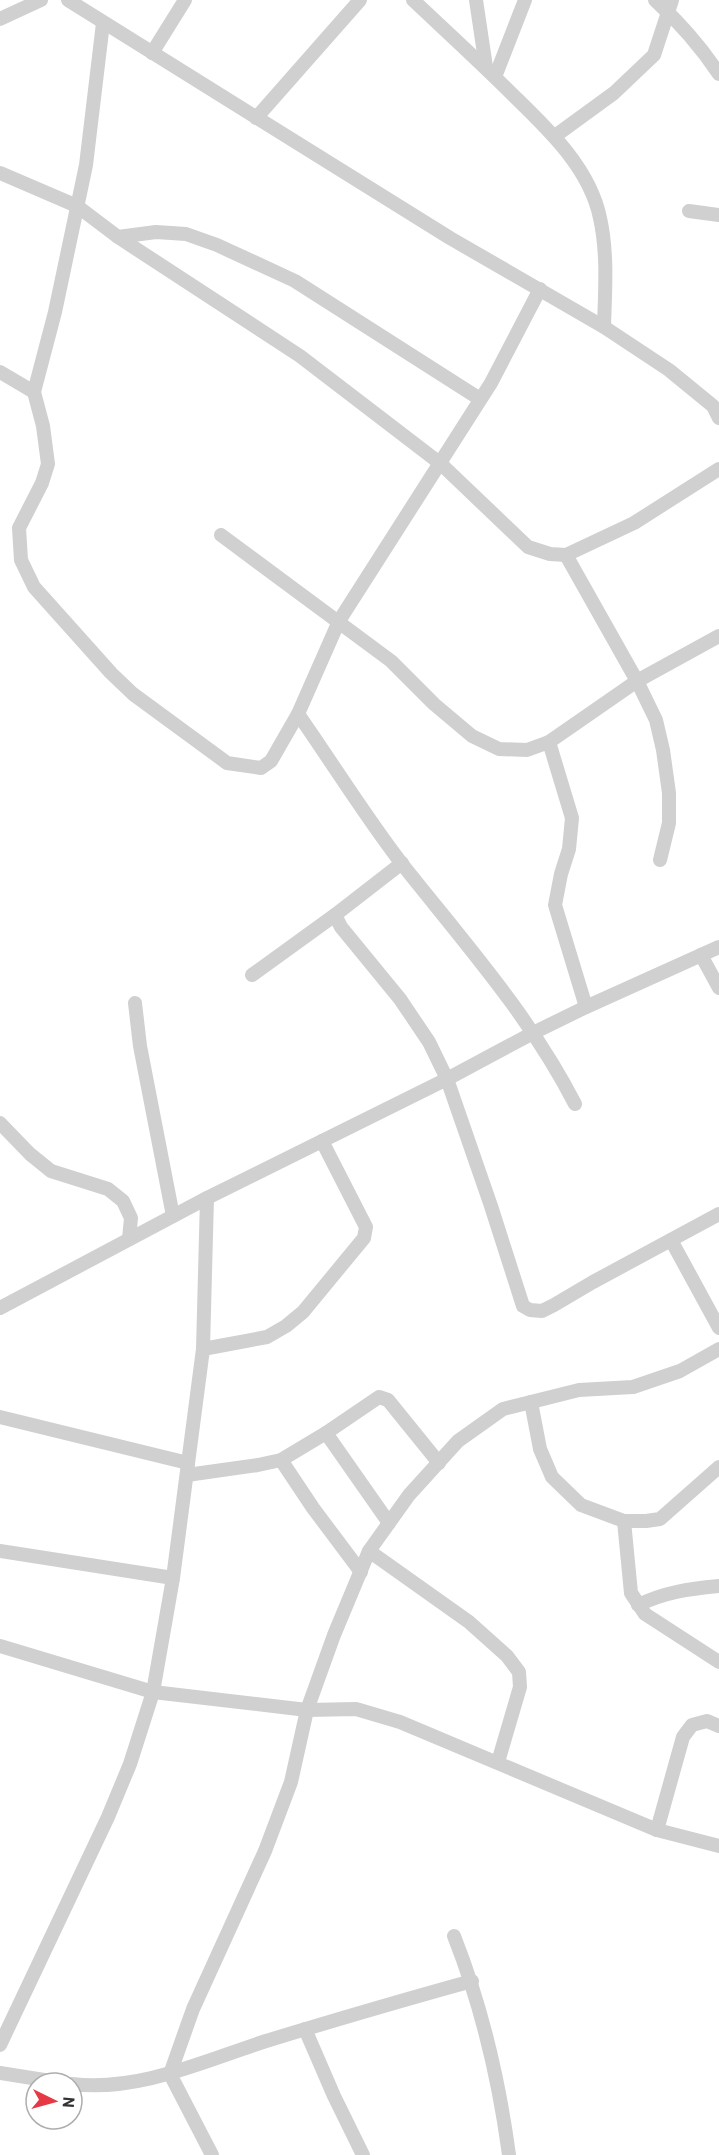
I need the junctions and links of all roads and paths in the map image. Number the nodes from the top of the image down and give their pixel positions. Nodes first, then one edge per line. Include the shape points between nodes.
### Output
1 (41, 0) edge
2 (68, 0) edge
3 (185, 0) edge
4 (360, 0) edge
5 (413, 0) edge
6 (476, 0) edge
7 (525, 0) edge
8 (655, 0) edge
9 (671, 6) edge
10 (0, 19) edge
11 (103, 23) junction
12 (152, 53) junction
13 (490, 72) junction
14 (719, 74) edge
15 (256, 118) junction
16 (555, 136) junction
17 (0, 173) edge
18 (77, 206) junction
19 (689, 212) dead end
20 (719, 215) edge
21 (118, 237) junction
22 (540, 289) junction
23 (604, 327) junction
24 (0, 372) edge
25 (34, 392) junction
26 (480, 399) junction
27 (717, 410) edge
28 (441, 464) junction
29 (719, 469) edge
30 (221, 535) dead end
31 (566, 555) junction
32 (339, 621) junction
33 (719, 636) edge
34 (637, 681) junction
35 (298, 714) junction
36 (549, 742) junction
37 (660, 860) dead end
38 (402, 863) junction
39 (335, 915) junction
40 (719, 947) edge
41 (701, 955) junction
42 (252, 975) dead end
43 (719, 988) edge
44 (135, 1003) dead end
45 (586, 1006) junction
46 (532, 1033) junction
47 (447, 1079) junction
48 (575, 1104) dead end
49 (0, 1123) edge
50 (322, 1141) junction
51 (207, 1198) junction
52 (719, 1214) edge
53 (173, 1216) junction
54 (129, 1239) junction
55 (671, 1240) junction
56 (0, 1308) edge
57 (719, 1328) edge
58 (203, 1349) junction
59 (719, 1349) edge
60 (531, 1402) junction
61 (0, 1417) edge
62 (326, 1433) junction
63 (282, 1460) junction
64 (439, 1463) junction
65 (719, 1467) edge
66 (187, 1469) junction
67 (624, 1521) junction
68 (390, 1523) junction
69 (0, 1551) edge
70 (369, 1551) junction
71 (360, 1572) junction
72 (173, 1578) junction
73 (719, 1586) edge
74 (638, 1605) junction
75 (0, 1646) edge
76 (719, 1662) edge
77 (153, 1692) junction
78 (308, 1710) junction
79 (719, 1726) edge
80 (498, 1762) junction
81 (657, 1830) junction
82 (719, 1846) edge
83 (454, 1936) dead end
84 (472, 1982) junction
85 (305, 2030) junction
86 (0, 2045) edge
87 (0, 2073) edge
88 (170, 2074) junction
89 (24, 2077) edge
90 (84, 2084) edge
91 (212, 2155) edge
92 (363, 2155) edge
93 (509, 2155) edge

1 - 10 street
2 - 11 street
3 - 12 street
4 - 15 street
5 - 13 street
6 - 13 street
7 - 13 street
8 - 9 street
9 - 14 street
9 - 16 street via 654,55 614,93
11 - 12 street
11 - 18 street via 86,165
12 - 15 street
13 - 16 street
15 - 22 street
16 - 23 street via 582,173 600,216 605,251
17 - 18 street
18 - 21 street
18 - 25 street
19 - 20 street
21 - 26 street via 156,232 186,234 217,245 295,281
21 - 28 street via 300,356
22 - 23 street
22 - 26 street
23 - 27 street via 669,370
24 - 25 street
25 - 35 street via 48,464 19,528 21,560 34,587 133,694 226,763 261,768 271,761
26 - 28 street
28 - 31 street via 528,547
28 - 32 street
29 - 31 street via 634,523
30 - 32 street
31 - 34 street
32 - 35 street
32 - 36 street via 392,662 472,736 499,749 527,750
33 - 34 street
34 - 36 street
34 - 37 street via 656,720 669,793 669,823
35 - 38 street
36 - 45 street via 572,818 555,905
38 - 39 street
38 - 46 street
39 - 42 street
39 - 47 street via 400,999 429,1042
40 - 41 street
41 - 43 street
41 - 45 street
44 - 53 street
45 - 46 street
46 - 47 street
46 - 48 street via 557,1068
47 - 50 street
47 - 55 street via 523,1306 542,1311
49 - 54 street via 51,1171 108,1189 123,1201 131,1218
50 - 51 street
50 - 58 street via 366,1227 364,1238 303,1312 286,1326 267,1337
51 - 53 street
51 - 58 street
52 - 55 street
53 - 54 street
54 - 56 street
55 - 57 street
58 - 66 street
59 - 60 street via 680,1371 633,1386 579,1390
60 - 64 street via 503,1409 458,1441
60 - 67 street via 540,1449 552,1477 581,1505
61 - 66 street
62 - 63 street
62 - 64 street via 379,1397 385,1398
62 - 68 street
63 - 66 street
63 - 71 street
64 - 68 street
65 - 67 street via 660,1519
66 - 72 street
67 - 74 street via 631,1593
68 - 70 street
69 - 72 street
70 - 71 street
70 - 80 street via 470,1622 519,1672 520,1688
71 - 78 street
72 - 77 street
73 - 74 street via 681,1590
74 - 76 street via 645,1614
75 - 77 street
77 - 78 street
77 - 86 street via 108,1817
78 - 80 street via 356,1709 400,1722
78 - 88 street via 291,1782 269,1841 193,2009
79 - 81 street via 708,1721 692,1725 683,1737
80 - 81 street
81 - 82 street
83 - 84 street
84 - 85 street
84 - 93 street via 493,2061
85 - 88 street
85 - 92 street
87 - 89 street
88 - 90 street via 128,2082
88 - 91 street

